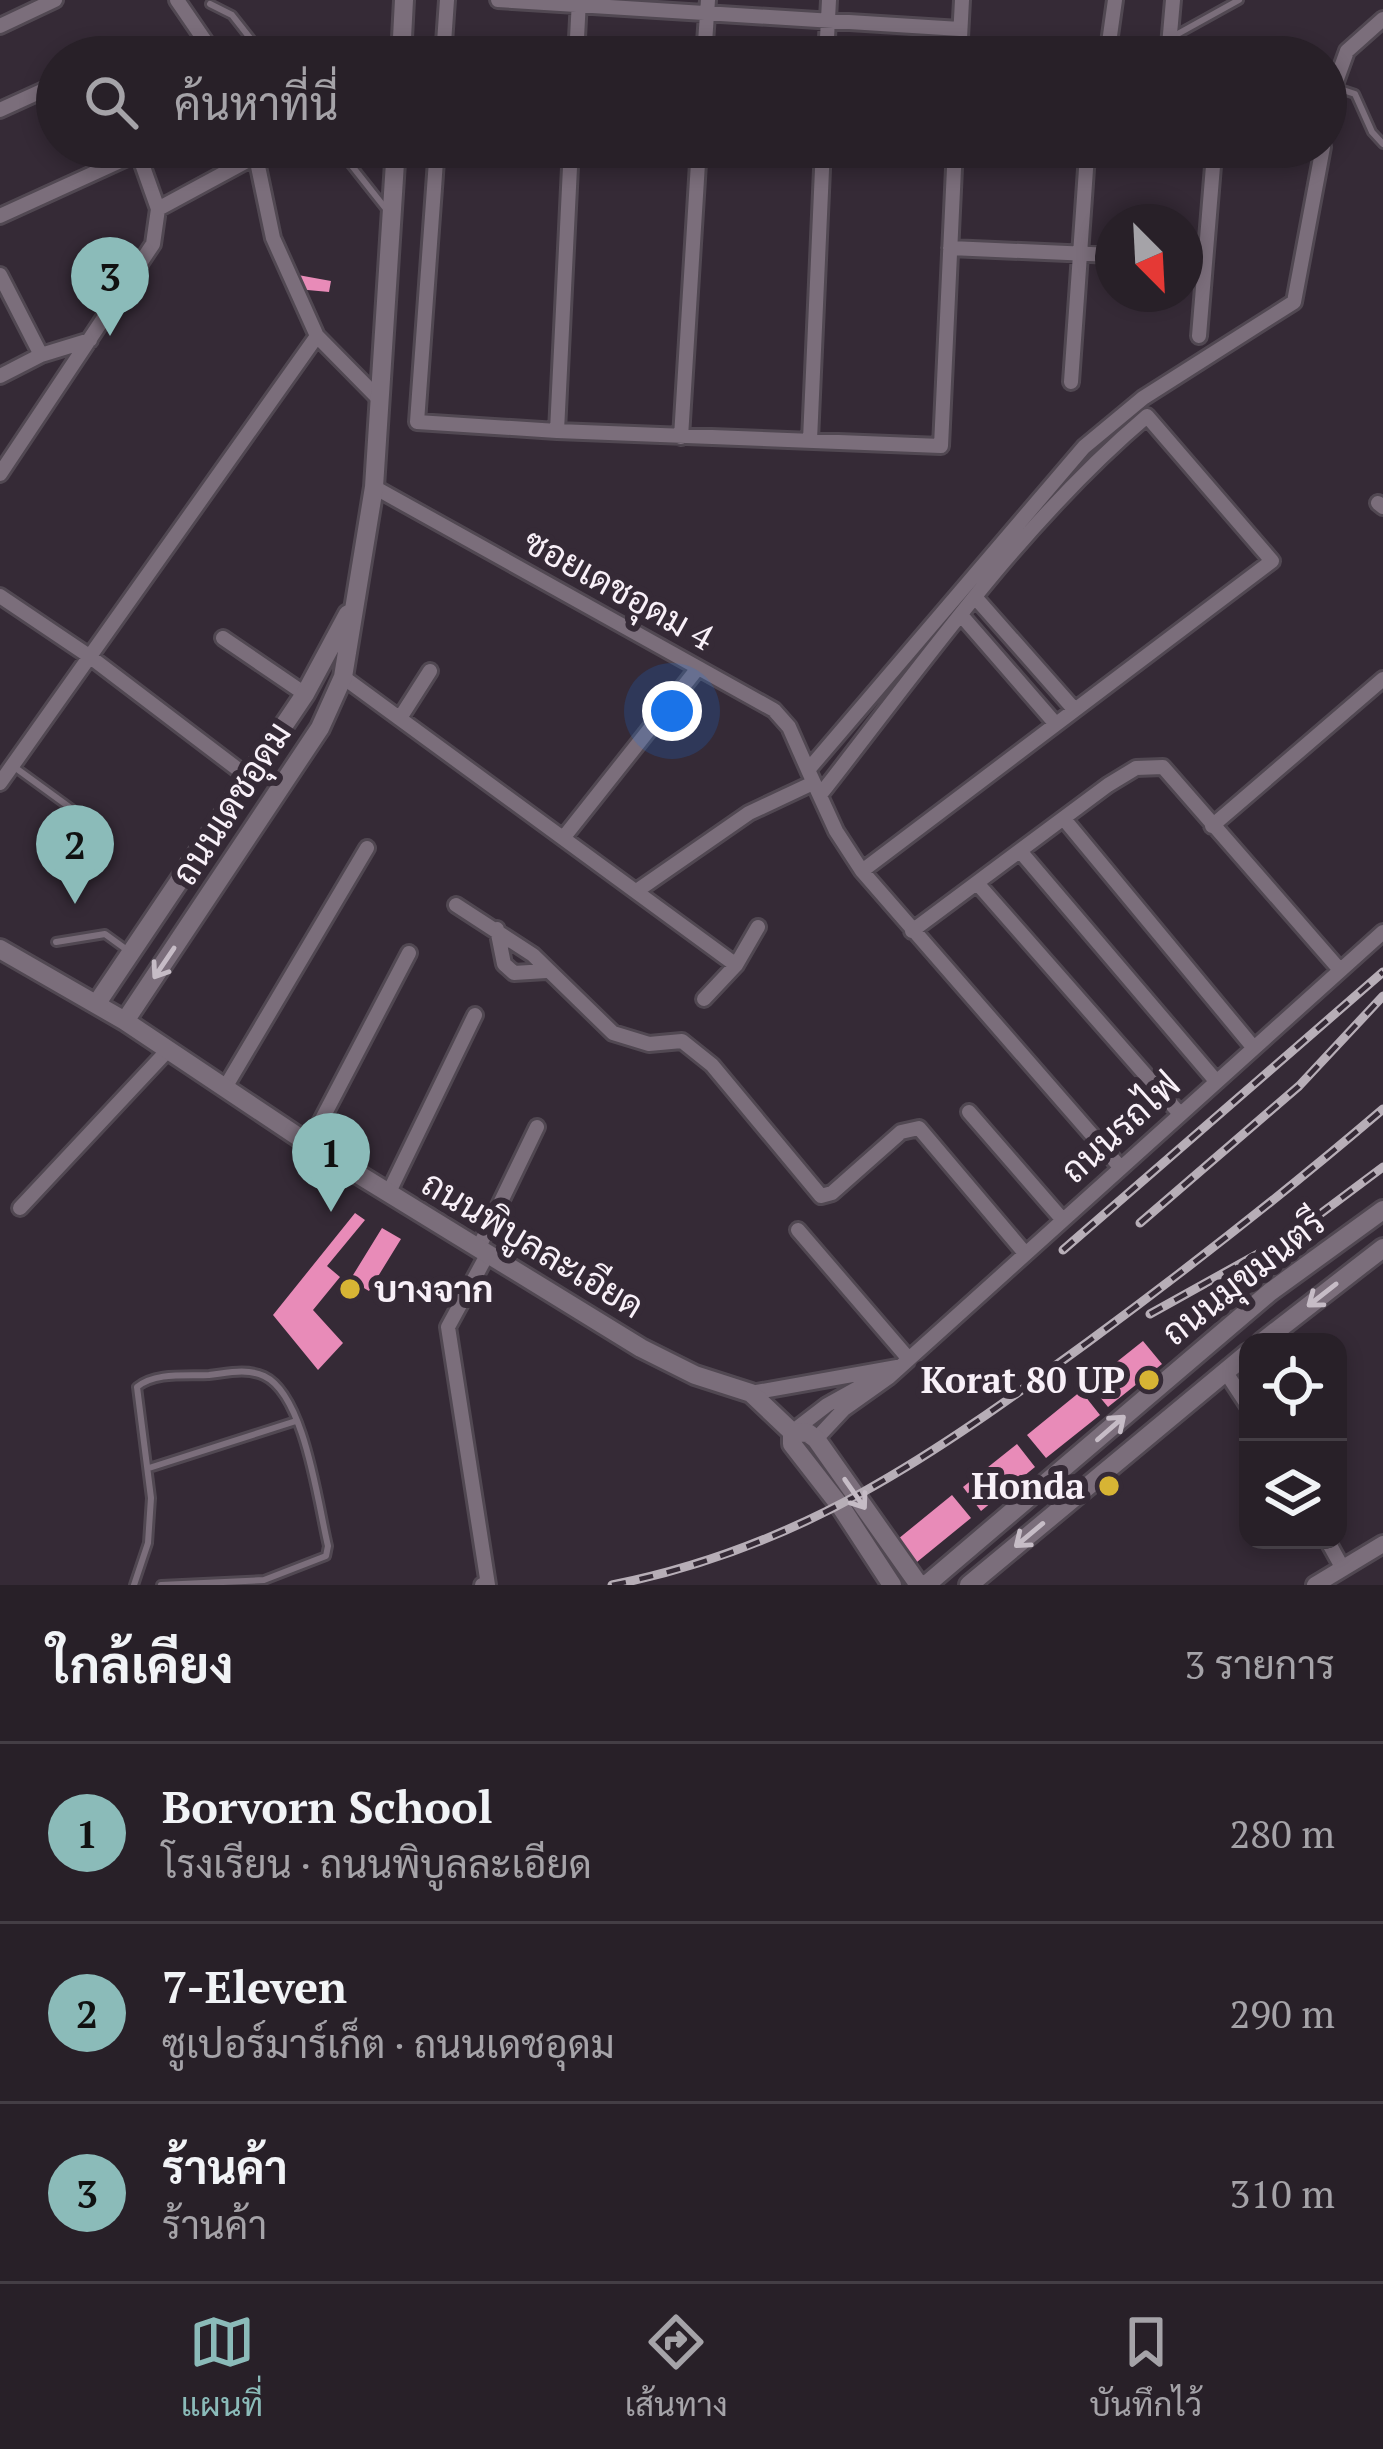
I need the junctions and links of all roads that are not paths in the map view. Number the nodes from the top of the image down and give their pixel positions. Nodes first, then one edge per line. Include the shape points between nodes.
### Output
1 (55, 0) edge
2 (177, 0) edge
3 (404, 0) edge
4 (448, 0) edge
5 (498, 0) edge
6 (830, 0) edge
7 (962, 0) edge
8 (1115, 0) edge
9 (1173, 0) edge
10 (1239, 0) edge
11 (579, 3) edge
12 (210, 4) dead end
13 (707, 8) edge
14 (1383, 19) edge
15 (828, 21) junction
16 (0, 26) edge
17 (960, 29) junction
18 (202, 36) edge
19 (248, 36) edge
20 (402, 36) edge
21 (445, 36) edge
22 (577, 36) edge
23 (827, 36) edge
24 (960, 36) edge
25 (1107, 36) edge
26 (1170, 36) edge
27 (1174, 36) edge
28 (1347, 51) edge
29 (1347, 90) edge
30 (36, 94) edge
31 (0, 110) edge
32 (1383, 144) edge
33 (100, 168) edge
34 (143, 168) edge
35 (228, 168) edge
36 (258, 168) edge
37 (354, 168) edge
38 (395, 168) edge
39 (435, 168) edge
40 (570, 168) edge
41 (698, 168) edge
42 (822, 168) edge
43 (954, 168) edge
44 (1086, 168) edge
45 (1213, 168) edge
46 (1319, 168) edge
47 (158, 209) junction
48 (0, 216) edge
49 (392, 217) junction
50 (950, 248) junction
51 (1081, 254) junction
52 (1095, 254) edge
53 (1204, 260) joint
54 (0, 275) edge
55 (317, 336) junction
56 (1199, 336) dead end
57 (90, 340) junction
58 (40, 355) junction
59 (0, 376) edge
60 (1071, 382) dead end
61 (380, 400) junction
62 (556, 431) junction
63 (681, 436) junction
64 (810, 440) junction
65 (0, 474) edge
66 (374, 487) junction
67 (0, 596) edge
68 (975, 597) junction
69 (353, 605) junction
70 (961, 615) junction
71 (223, 638) dead end
72 (89, 656) junction
73 (698, 668) junction
74 (430, 671) dead end
75 (344, 677) junction
76 (1383, 679) edge
77 (305, 694) junction
78 (1073, 708) junction
79 (400, 718) junction
80 (1054, 722) junction
81 (12, 765) junction
82 (248, 777) junction
83 (0, 783) edge
84 (813, 783) junction
85 (276, 797) junction
86 (83, 817) dead end
87 (1064, 819) junction
88 (1212, 826) junction
89 (564, 837) junction
90 (367, 848) dead end
91 (1020, 851) junction
92 (862, 871) junction
93 (977, 883) junction
94 (638, 890) junction
95 (457, 905) dead end
96 (758, 927) dead end
97 (496, 929) junction
98 (912, 931) junction
99 (1383, 932) edge
100 (56, 942) dead end
101 (0, 949) edge
102 (130, 952) junction
103 (409, 953) dead end
104 (736, 965) junction
105 (1340, 970) junction
106 (546, 971) junction
107 (704, 999) dead end
108 (97, 1003) junction
109 (475, 1015) dead end
110 (125, 1021) junction
111 (1253, 1047) junction
112 (169, 1049) junction
113 (1216, 1081) junction
114 (226, 1086) junction
115 (969, 1112) dead end
116 (1180, 1114) junction
117 (537, 1127) dead end
118 (309, 1144) junction
119 (1120, 1167) junction
120 (388, 1194) junction
121 (20, 1208) dead end
122 (1383, 1210) edge
123 (1062, 1219) junction
124 (797, 1230) dead end
125 (1383, 1248) edge
126 (482, 1252) junction
127 (1024, 1252) junction
128 (1270, 1292) junction
129 (1291, 1320) junction
130 (1274, 1333) edge
131 (1239, 1360) edge
132 (903, 1362) junction
133 (1226, 1371) junction
134 (1239, 1392) edge
135 (751, 1393) junction
136 (296, 1421) junction
137 (792, 1432) junction
138 (816, 1439) junction
139 (149, 1468) junction
140 (1383, 1544) edge
141 (1333, 1549) edge
142 (1342, 1567) junction
143 (979, 1582) edge
144 (134, 1585) edge
145 (161, 1585) edge
146 (482, 1585) edge
147 (892, 1585) edge
148 (922, 1585) edge
149 (1315, 1585) edge

1 - 16 street
2 - 18 street
3 - 20 main road
4 - 21 street
5 - 11 street
6 - 15 street
7 - 17 street
8 - 25 street
9 - 26 street
10 - 27 lane
11 - 13 street
11 - 22 street
12 - 19 lane
13 - 15 street
14 - 28 street
15 - 17 street
15 - 23 street
17 - 24 street
29 - 32 lane
30 - 31 street
33 - 48 street
34 - 47 street
35 - 47 street
36 - 55 street via 273,238
37 - 49 lane
38 - 49 main road, ถนนเดชอุดม
39 - 62 street via 417,422
40 - 62 street
41 - 63 street
42 - 64 street
43 - 50 street
44 - 51 street
45 - 53 street
46 - 84 street via 1294,302 1143,398 1084,447
47 - 57 street via 153,244
49 - 61 main road, ถนนเดชอุดม
50 - 51 street
50 - 64 street via 941,446
51 - 52 street
51 - 60 street
53 - 56 street
54 - 58 street
55 - 61 street
55 - 72 street
57 - 58 street
57 - 65 street
58 - 59 street
61 - 66 main road, ถนนเดชอุดม
62 - 63 street
63 - 64 street
66 - 69 main road, ถนนเดชอุดม
66 - 73 street, ซอยเดชอุดม 4
67 - 72 street
68 - 70 street
68 - 78 street
68 - 78 street via 1095,460 1148,416 1272,561
69 - 75 main road, ถนนเดชอุดม
69 - 77 main road, ถนนเดชอุดม
70 - 80 street
70 - 84 street
71 - 77 street
72 - 81 street
72 - 82 street
73 - 84 street, ซอยเดชอุดม 4 via 774,710 790,727
73 - 89 street
74 - 79 street
75 - 79 street
75 - 85 main road, ถนนเดชอุดม
76 - 88 street
77 - 82 main road, ถนนเดชอุดม
78 - 80 street
79 - 89 street
80 - 92 street
81 - 83 street
81 - 86 lane
82 - 85 main road
82 - 102 main road, ถนนเดชอุดม
84 - 92 street, ซอยเดชอุดม 4
84 - 94 street via 748,813
85 -> 110 main road, ถนนเดชอุดม
87 - 88 street via 1136,768 1163,767
87 - 91 street
87 - 111 street
88 - 105 street
89 - 94 street
90 - 114 street
91 - 93 street
91 - 113 street
92 - 98 street, ซอยเดชอุดม 4
93 - 98 street
93 - 116 street
94 - 104 street
95 - 97 street
96 - 104 street
97 - 106 street
97 - 106 street via 514,973
98 - 119 street, ซอยเดชอุดม 4
99 - 105 street, ถนนรถไฟ
100 - 102 lane via 105,934
101 - 108 main road, ถนนพิบูลละเอียด
102 - 108 main road, ถนนเดชอุดม
103 - 118 street
104 - 107 street
105 - 111 street, ถนนรถไฟ
106 - 127 street via 613,1033 649,1044 682,1041 821,1196 901,1132 919,1128
108 - 110 main road, ถนนพิบูลละเอียด
109 - 120 street
110 - 112 main road, ถนนพิบูลละเอียด
111 - 113 street, ถนนรถไฟ
112 - 114 main road, ถนนพิบูลละเอียด
112 - 121 street
113 - 116 street, ถนนรถไฟ
114 - 118 main road, ถนนพิบูลละเอียด
115 - 123 street
116 - 119 street, ถนนรถไฟ
117 - 126 street
118 - 120 main road, ถนนพิบูลละเอียด
119 - 123 street, ถนนรถไฟ
120 - 126 main road, ถนนพิบูลละเอียด
122 - 128 main road, ถนนมุขมนตรี
123 - 127 street, ถนนรถไฟ
124 - 132 street
125 -> 129 main road, ถนนมุขมนตรี
126 - 135 main road, ถนนพิบูลละเอียด via 641,1348
126 - 146 street via 448,1327
127 - 132 street, ถนนรถไฟ
128 - 129 main road
148 -> 128 main road, ถนนมุขมนตรี
129 - 130 main road, ถนนมุขมนตรี
131 - 133 main road, ถนนมุขมนตรี
132 - 135 street
132 - 137 street, ถนนรถไฟ
132 - 138 street, ถนนรถไฟ
133 - 134 street
133 -> 143 main road, ถนนมุขมนตรี
135 - 137 main road, ถนนพิบูลละเอียด
136 - 139 lane
136 - 139 lane via 277,1384 250,1371 149,1379 136,1387
136 - 145 lane via 326,1556 264,1580
137 - 138 main road, ถนนพิบูลละเอียด
137 - 147 main road, ถนนพิบูลละเอียด via 792,1444
138 -> 148 main road
139 - 144 lane via 148,1543
140 - 142 street
141 - 142 street
142 - 149 street

